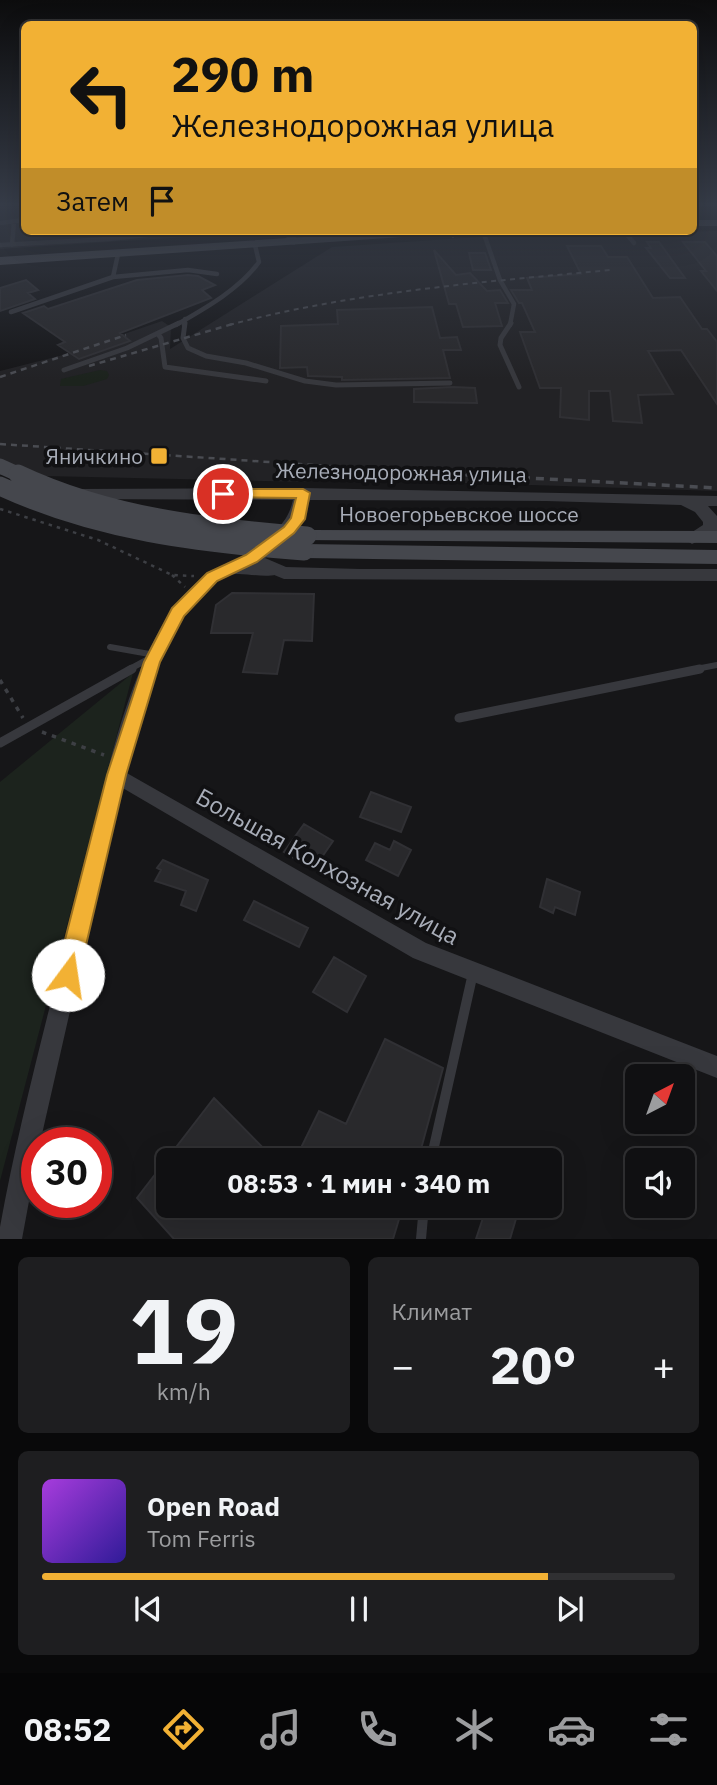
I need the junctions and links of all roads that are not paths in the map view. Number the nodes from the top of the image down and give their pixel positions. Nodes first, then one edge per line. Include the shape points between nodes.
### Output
1 (116, 264) edge
2 (257, 264) edge
3 (494, 264) edge
4 (218, 274) dead end
5 (113, 277) junction
6 (11, 312) dead end
7 (185, 319) junction
8 (158, 334) junction
9 (64, 370) dead end
10 (266, 381) dead end
11 (450, 383) dead end
12 (519, 387) dead end
13 (0, 466) edge
14 (0, 486) edge
15 (303, 493) junction
16 (0, 495) edge
17 (673, 500) junction
18 (717, 501) edge
19 (717, 537) edge
20 (692, 538) junction
21 (306, 543) junction
22 (717, 557) edge
23 (251, 558) junction
24 (277, 570) junction
25 (217, 574) junction
26 (717, 575) edge
27 (110, 647) dead end
28 (156, 655) junction
29 (717, 665) edge
30 (459, 718) dead end
31 (0, 743) edge
32 (118, 768) junction
33 (473, 972) junction
34 (717, 1067) edge
35 (434, 1148) edge
36 (423, 1218) edge
37 (10, 1239) edge
38 (421, 1239) edge

1 - 5 lane
2 - 7 lane via 251,273
3 - 12 lane via 514,304 513,320 499,345
4 - 5 lane via 188,270
5 - 6 lane
7 - 8 lane
7 - 11 lane via 183,338 188,348 305,381 337,385
8 - 9 lane via 119,353
8 - 10 lane via 165,367
13 - 21 main road, Новоегорьевское шоссе, bridge via 74,498 152,519
14 - 21 main road, Новоегорьевское шоссе, bridge via 59,510 142,534
15 - 16 street, Железнодорожная улица
15 - 17 street, Железнодорожная улица
15 - 23 street via 298,519
17 - 18 street, Железнодорожная улица
17 - 20 street via 709,514 711,528
19 - 20 main road, Новоегорьевское шоссе
20 - 21 main road, Новоегорьевское шоссе
21 - 22 main road, Новоегорьевское шоссе
23 - 24 street
23 - 25 street
24 - 25 street
24 - 26 street via 360,575
25 - 28 street via 177,612
27 - 28 lane
28 - 31 lane
28 - 32 street
29 - 30 lane
32 - 33 street, Большая Колхозная улица via 420,951
32 - 37 street via 26,1146
33 - 34 street, Большая Колхозная улица
33 - 35 lane
36 - 38 lane

